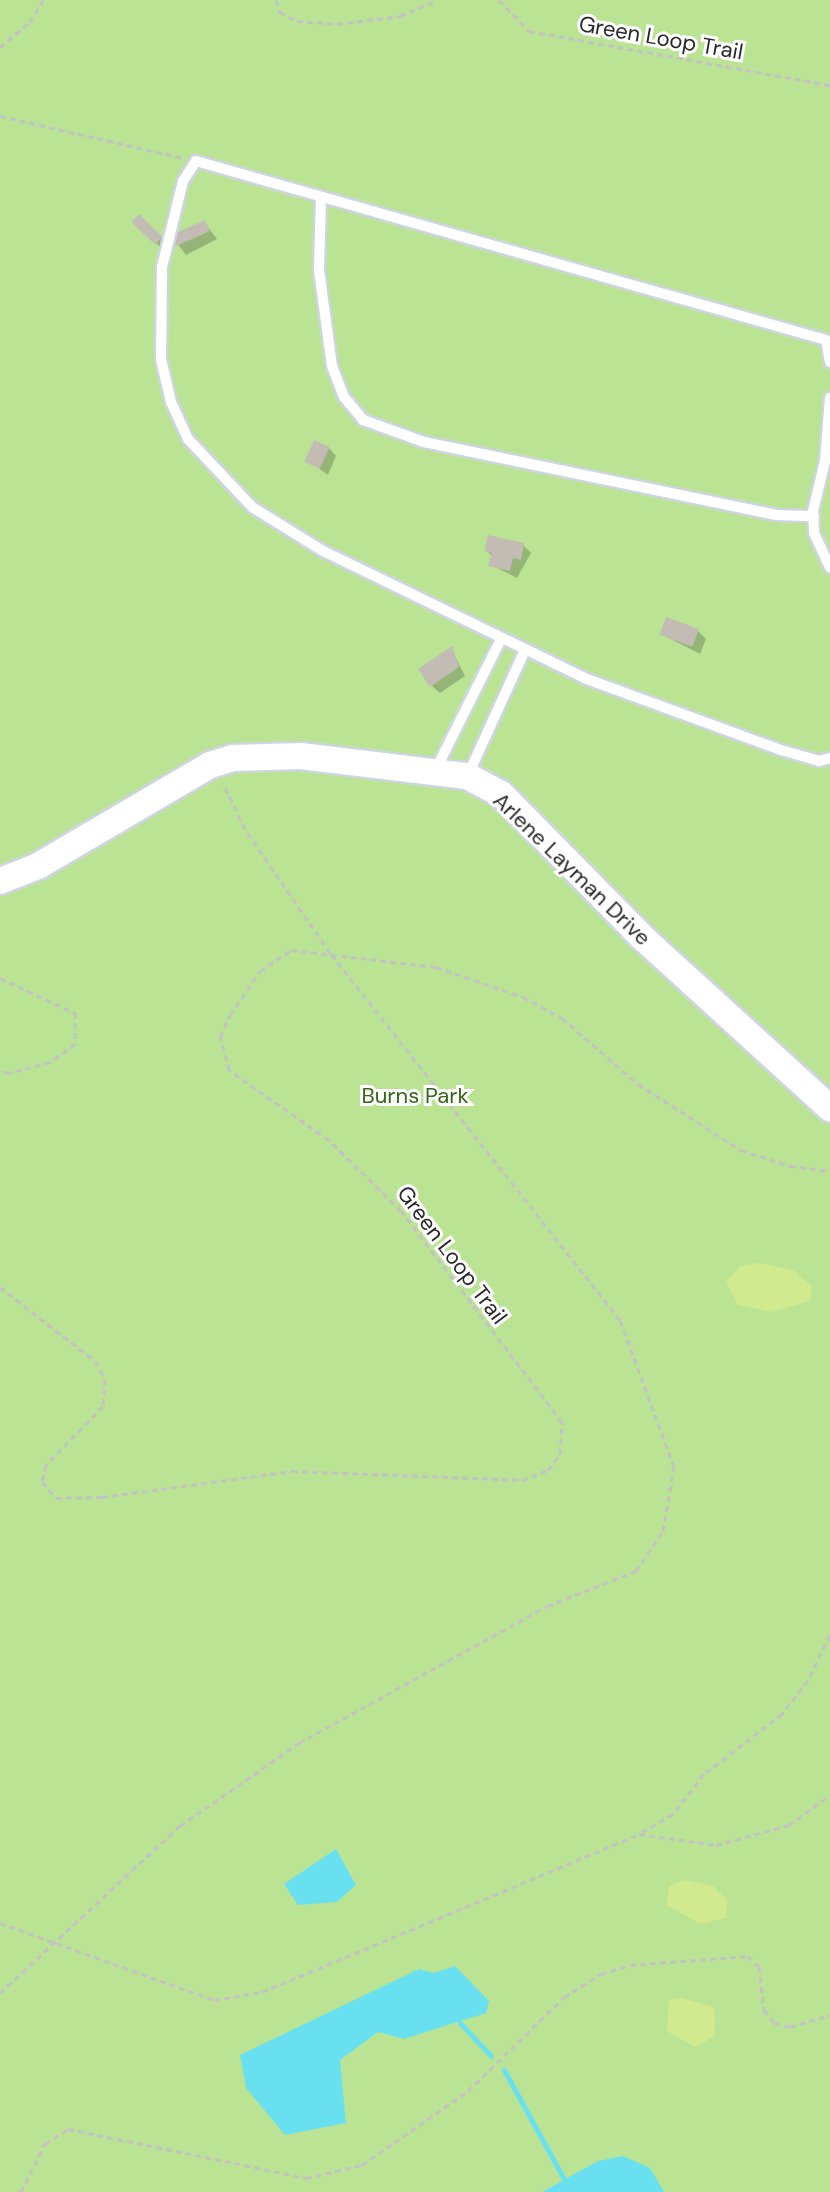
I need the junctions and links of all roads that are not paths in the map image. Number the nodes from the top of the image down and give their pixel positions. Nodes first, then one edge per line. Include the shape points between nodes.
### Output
1 (321, 197) junction
2 (830, 362) edge
3 (830, 398) edge
4 (814, 516) junction
5 (830, 567) edge
6 (501, 639) junction
7 (525, 650) junction
8 (830, 758) edge
9 (434, 772) junction
10 (467, 776) junction
11 (0, 881) edge
12 (830, 1108) edge

1 - 2 lane via 826,340
1 - 4 lane via 319,270 332,366 344,397 363,420 424,442 777,515
1 - 6 lane via 196,161 183,181 159,303 161,359 188,439 252,507 323,551
3 - 4 lane
4 - 5 lane via 814,533
6 - 7 lane
6 - 9 lane
7 - 8 lane via 662,709 819,761
7 - 10 lane
9 - 10 street, Arlene Layman Drive
9 - 11 street, Arlene Layman Drive via 301,756 233,758 38,866
10 - 12 street, Arlene Layman Drive via 501,794 643,938

